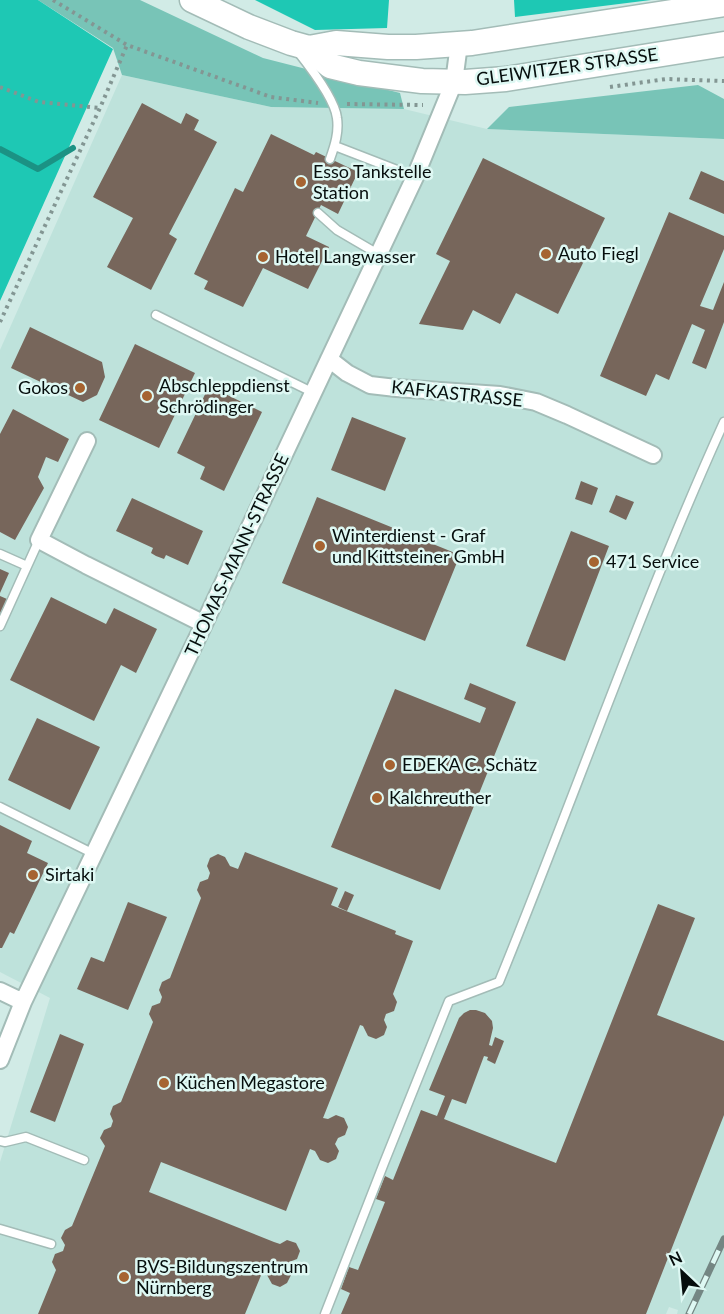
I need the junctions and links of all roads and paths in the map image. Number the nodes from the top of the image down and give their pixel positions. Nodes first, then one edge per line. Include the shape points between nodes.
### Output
1 (53, 0) edge
2 (192, 0) edge
3 (724, 4) edge
4 (459, 44) junction
5 (724, 44) edge
6 (128, 45) junction
7 (300, 46) junction
8 (454, 82) junction
9 (0, 87) edge
10 (332, 104) junction
11 (100, 108) junction
12 (335, 146) junction
13 (330, 159) dead end
14 (415, 177) junction
15 (318, 213) dead end
16 (378, 254) junction
17 (156, 315) dead end
18 (0, 322) edge
19 (329, 359) junction
20 (314, 393) junction
21 (724, 422) edge
22 (87, 441) dead end
23 (653, 455) dead end
24 (39, 540) junction
25 (0, 554) edge
26 (27, 566) junction
27 (204, 624) junction
28 (0, 626) edge
29 (0, 807) edge
30 (94, 854) junction
31 (0, 991) edge
32 (23, 1002) junction
33 (0, 1060) edge
34 (0, 1141) edge
35 (84, 1160) dead end
36 (0, 1229) edge
37 (51, 1244) dead end
38 (325, 1314) edge

1 - 6 path
2 - 7 main road, GLEIWITZER STRASSE
3 - 4 main road, GLEIWITZER STRASSE
4 - 7 main road, GLEIWITZER STRASSE
4 - 8 street, THOMAS-MANN-STRASSE
5 - 8 main road, GLEIWITZER STRASSE via 490,81
6 - 10 path via 271,98
6 - 11 path
7 - 8 main road, GLEIWITZER STRASSE via 330,66 393,78
7 - 10 lane
8 - 14 street, THOMAS-MANN-STRASSE
9 - 11 path via 39,102
10 - 12 lane via 337,116
11 - 18 path
12 - 13 lane
12 - 14 lane
14 - 16 street, THOMAS-MANN-STRASSE
15 - 16 lane via 337,230
16 - 19 street, THOMAS-MANN-STRASSE
17 - 20 lane
19 - 20 street, THOMAS-MANN-STRASSE
19 - 23 street, KAFKASTRASSE via 370,385 500,395 536,402
20 - 27 street, THOMAS-MANN-STRASSE
21 - 38 lane via 642,617 499,982 449,1001
22 - 24 street
24 - 26 lane
24 - 27 street
25 - 26 lane
26 - 28 lane
27 - 30 street, THOMAS-MANN-STRASSE
29 - 30 lane
30 - 32 street, THOMAS-MANN-STRASSE
31 - 32 street
32 - 33 street, THOMAS-MANN-STRASSE
34 - 35 lane via 26,1137
36 - 37 lane

